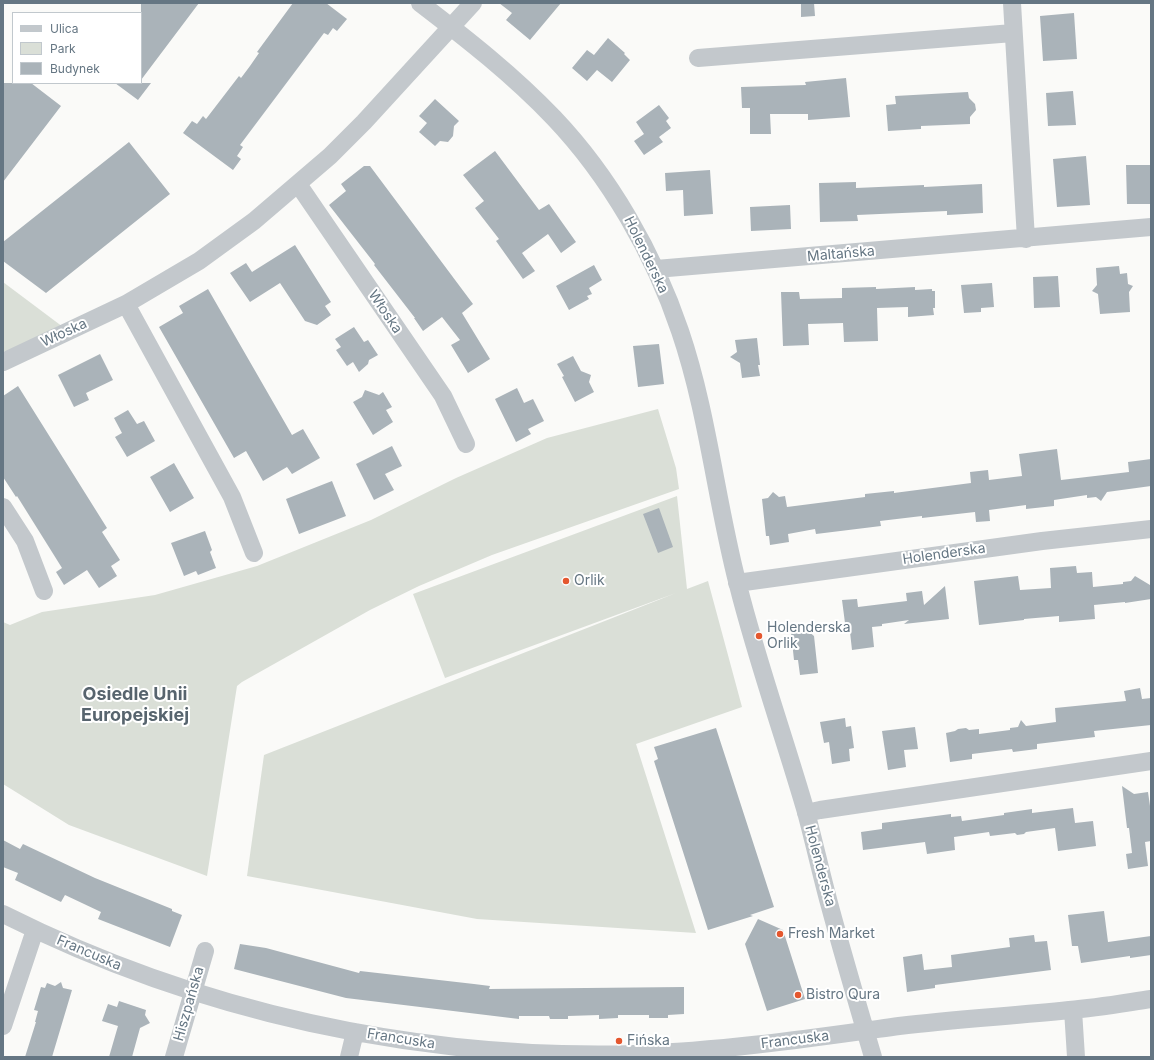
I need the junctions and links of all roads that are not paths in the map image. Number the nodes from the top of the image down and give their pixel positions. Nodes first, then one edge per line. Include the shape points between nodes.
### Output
1 (420, 3) edge
2 (473, 3) edge
3 (1012, 3) edge
4 (451, 26) junction
5 (1013, 32) junction
6 (698, 58) dead end
7 (298, 184) junction
8 (1151, 228) edge
9 (1026, 239) junction
10 (656, 269) junction
11 (126, 304) junction
12 (3, 362) edge
13 (466, 444) dead end
14 (3, 507) edge
15 (1151, 529) edge
16 (254, 553) dead end
17 (737, 583) junction
18 (44, 591) dead end
19 (1151, 761) edge
20 (806, 813) junction
21 (3, 914) edge
22 (35, 930) junction
23 (205, 951) dead end
24 (193, 991) junction
25 (1151, 999) edge
26 (1073, 1010) junction
27 (3, 1026) edge
28 (355, 1032) junction
29 (865, 1032) junction
30 (520, 1054) edge
31 (688, 1054) edge
32 (174, 1057) edge
33 (349, 1057) edge
34 (873, 1057) edge
35 (1076, 1057) edge

1 - 4 street, Holenderska
2 - 4 street, Włoska
3 - 5 street
4 - 7 street, Włoska via 364,122
4 - 10 street, Holenderska via 524,88 556,121 615,196
5 - 6 street
5 - 9 street
7 - 11 street, Włoska via 254,221 199,261
7 - 13 street, Włoska via 443,396
8 - 9 street, Maltańska
9 - 10 street, Maltańska
10 - 17 street, Holenderska via 680,331 695,385
11 - 12 street, Włoska
11 - 16 street via 232,497
14 - 18 street via 25,541
15 - 17 street, Holenderska via 1042,540
17 - 20 street, Holenderska
19 - 20 street, Holenderska
20 - 29 street, Holenderska
21 - 22 street, Francuska
22 - 24 street, Francuska via 126,968
22 - 27 street
23 - 24 street, Hiszpańska
24 - 28 street, Francuska via 275,1015
24 - 32 street, Hiszpańska
25 - 26 street, Francuska
26 - 29 street, Francuska via 901,1026
26 - 35 street
28 - 30 street, Francuska
28 - 33 street
29 - 31 street, Francuska
29 - 34 street, Holenderska
30 - 31 street, Francuska

